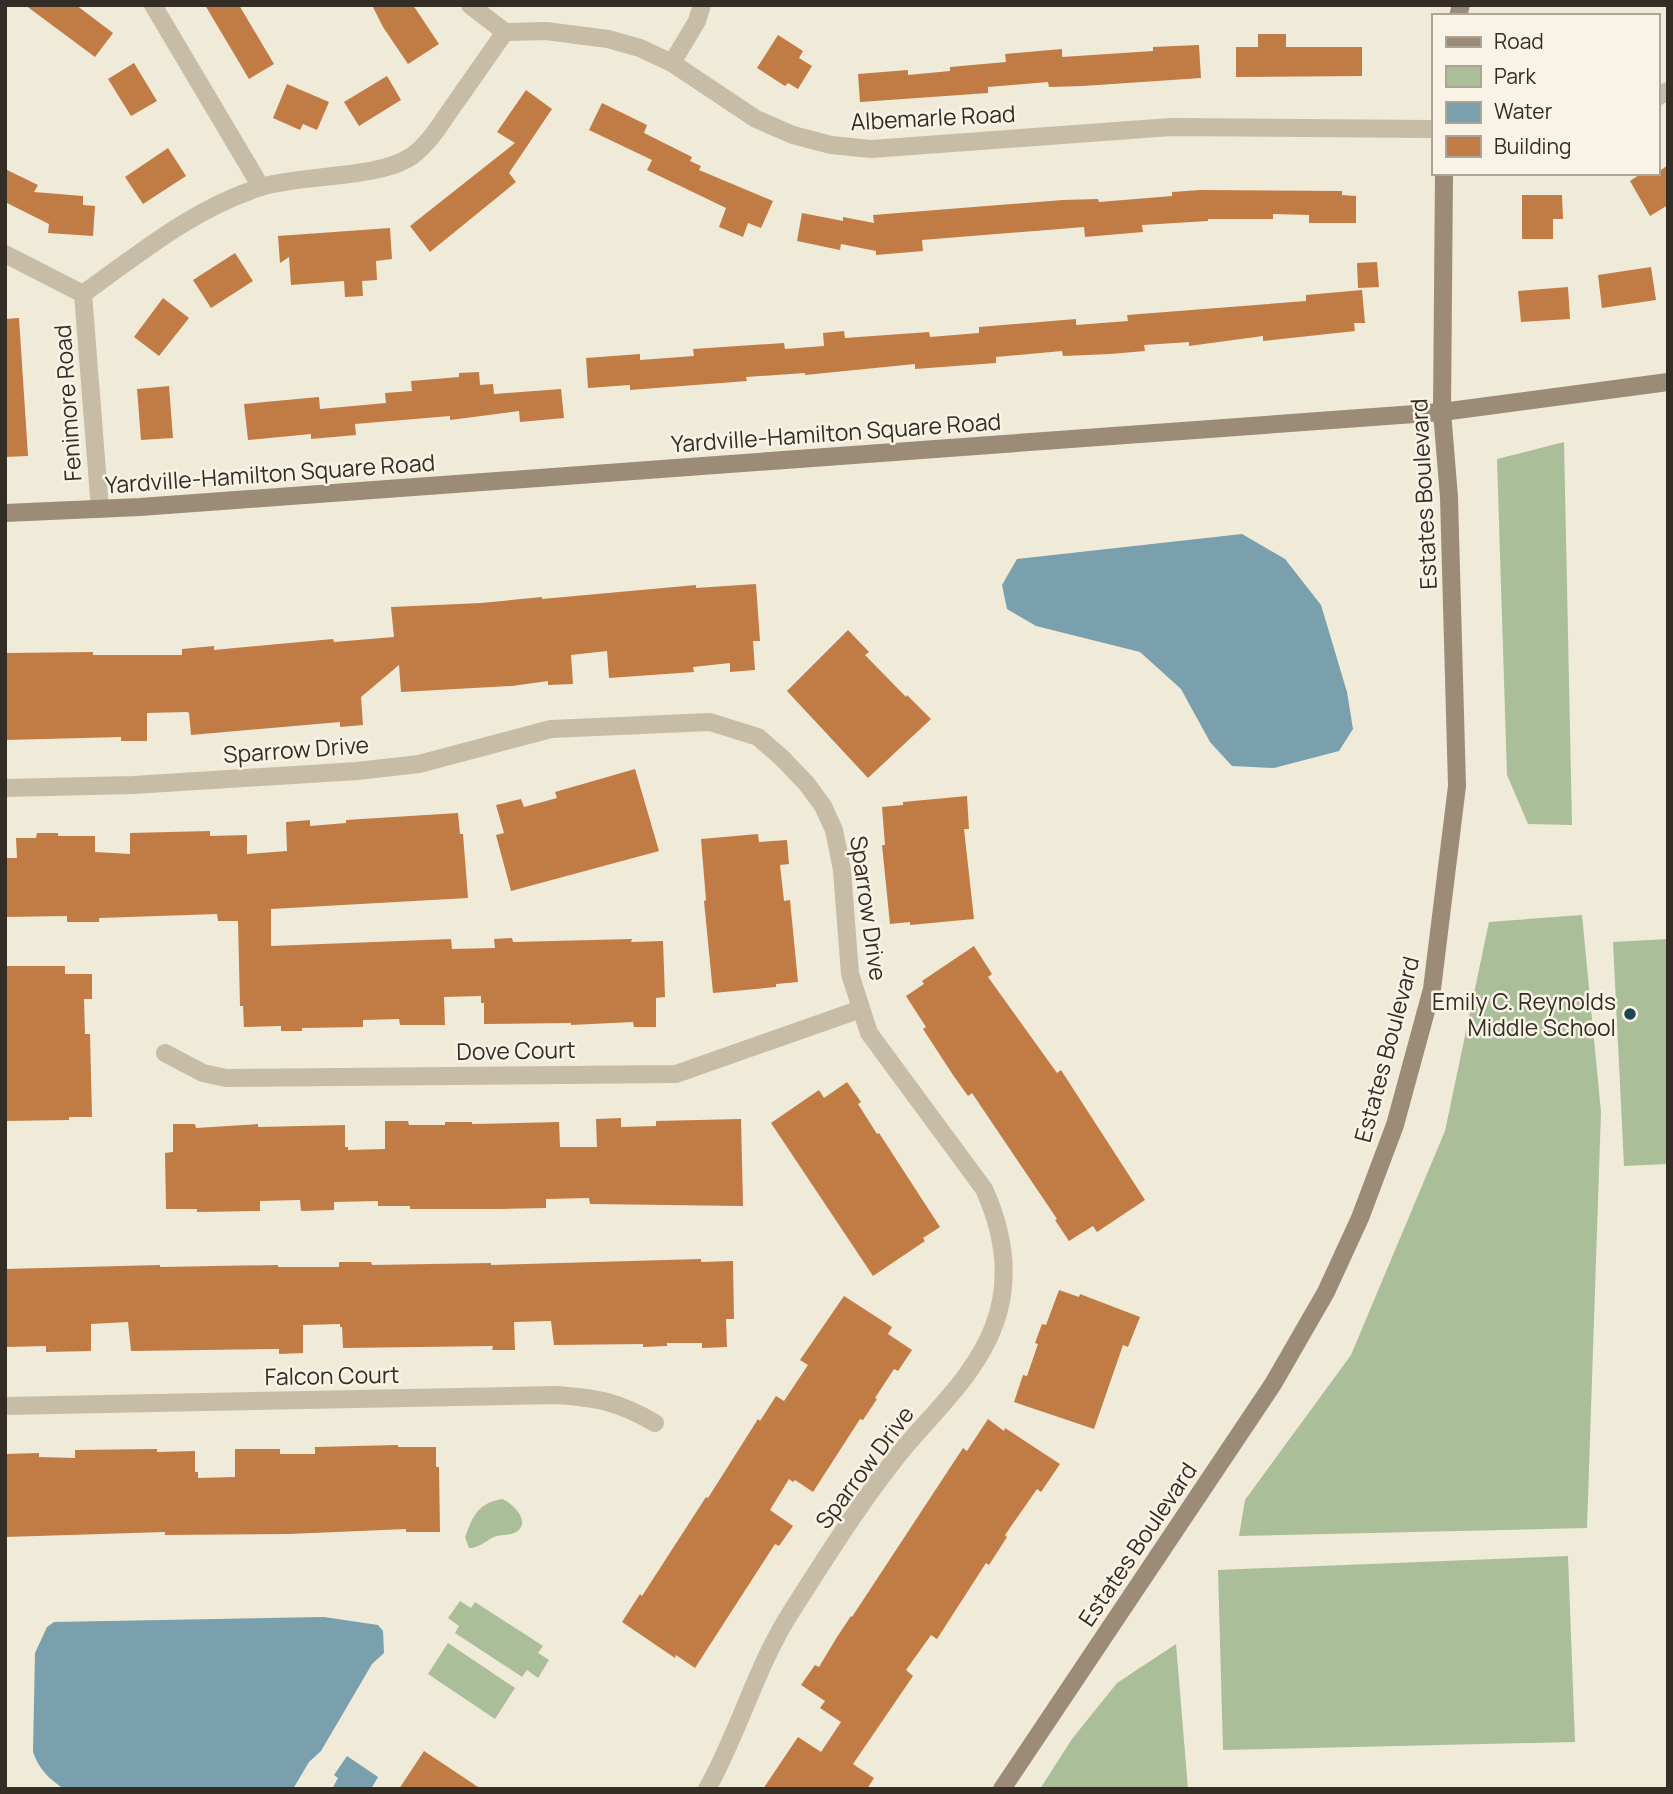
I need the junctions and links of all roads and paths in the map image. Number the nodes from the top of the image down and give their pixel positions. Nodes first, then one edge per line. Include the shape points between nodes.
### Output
1 (153, 5) edge
2 (470, 5) edge
3 (702, 5) edge
4 (505, 32) junction
5 (672, 63) junction
6 (1432, 129) edge
7 (1444, 175) edge
8 (261, 187) junction
9 (5, 254) edge
10 (83, 294) junction
11 (1668, 382) edge
12 (1442, 412) junction
13 (100, 509) junction
14 (5, 513) edge
15 (5, 788) edge
16 (861, 1009) junction
17 (165, 1053) dead end
18 (5, 1406) edge
19 (655, 1423) dead end
20 (708, 1789) edge
21 (1002, 1789) edge

1 - 8 street
2 - 4 street
3 - 5 street
4 - 5 street, Albemarle Road via 545,31 608,39
4 - 8 street via 427,143 410,157 389,167
5 - 6 street, Albemarle Road via 756,119 793,135 871,149 1171,127
7 - 12 street, Estates Boulevard
8 - 10 street via 183,222
9 - 10 street
10 - 13 street, Fenimore Road
11 - 12 street, Yardville-Hamilton Square Road
12 - 13 street, Yardville-Hamilton Square Road
12 - 21 street, Estates Boulevard via 1449,497 1457,786 1432,989 1395,1125 1326,1292 1273,1384
13 - 14 street, Yardville-Hamilton Square Road
15 - 16 street, Sparrow Drive via 357,771 419,764 551,729 710,722 758,737 823,806 834,830 842,870 850,974
16 - 17 street, Dove Court via 676,1074 226,1078 203,1073
16 - 20 street, Sparrow Drive via 870,1033 985,1189 1002,1241 1003,1290 983,1352 881,1477 789,1615
18 - 19 street, Falcon Court via 557,1395 597,1398

